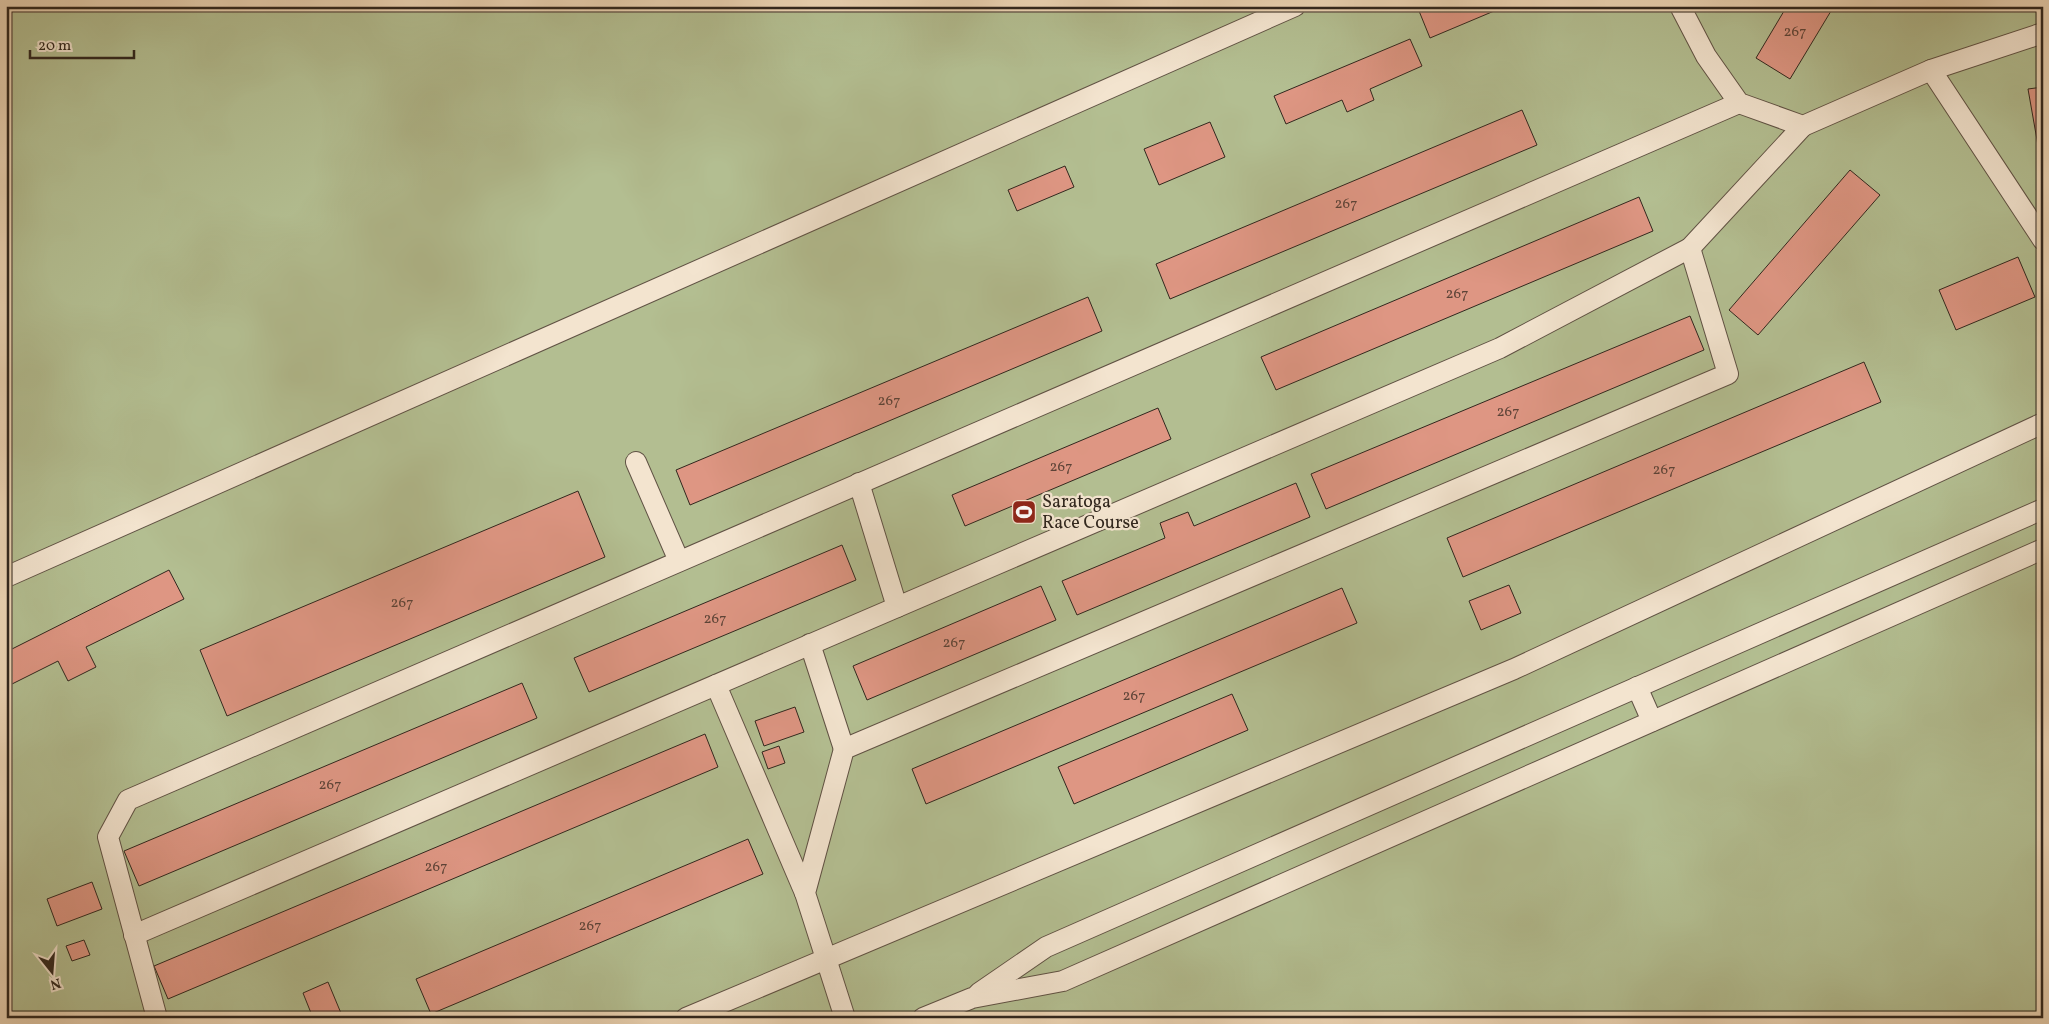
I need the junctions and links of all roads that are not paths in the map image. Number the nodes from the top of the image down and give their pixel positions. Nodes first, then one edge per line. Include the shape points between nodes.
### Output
1 (1295, 6) edge
2 (1680, 6) edge
3 (2043, 33) edge
4 (1931, 70) junction
5 (1739, 103) junction
6 (1802, 126) junction
7 (2043, 240) edge
8 (1690, 248) junction
9 (2043, 423) edge
10 (636, 462) dead end
11 (859, 483) junction
12 (2043, 509) edge
13 (2043, 549) edge
14 (679, 561) junction
15 (6, 576) edge
16 (897, 606) junction
17 (810, 644) junction
18 (716, 685) junction
19 (1637, 687) junction
20 (1652, 721) junction
21 (844, 749) junction
22 (805, 893) junction
23 (134, 935) junction
24 (826, 959) junction
25 (972, 998) junction
26 (157, 1018) edge
27 (686, 1018) edge
28 (845, 1018) edge
29 (923, 1018) edge

1 - 15 lane
2 - 5 lane via 1706,56
3 - 4 lane
4 - 6 lane
4 - 7 lane
5 - 6 lane
5 - 11 lane
6 - 8 lane
8 - 16 lane via 1500,348
8 - 21 lane via 1728,374
9 - 24 lane via 1514,669
10 - 14 lane
11 - 14 lane
11 - 16 lane
12 - 19 lane
13 - 20 lane
14 - 23 lane via 128,800 108,837
16 - 17 lane
17 - 18 lane
17 - 21 lane
18 - 22 lane
18 - 23 lane
19 - 20 lane
19 - 25 lane via 1046,948
20 - 25 lane via 1063,981
21 - 22 lane
22 - 24 lane
23 - 26 lane
24 - 27 lane
24 - 28 lane
25 - 29 lane

